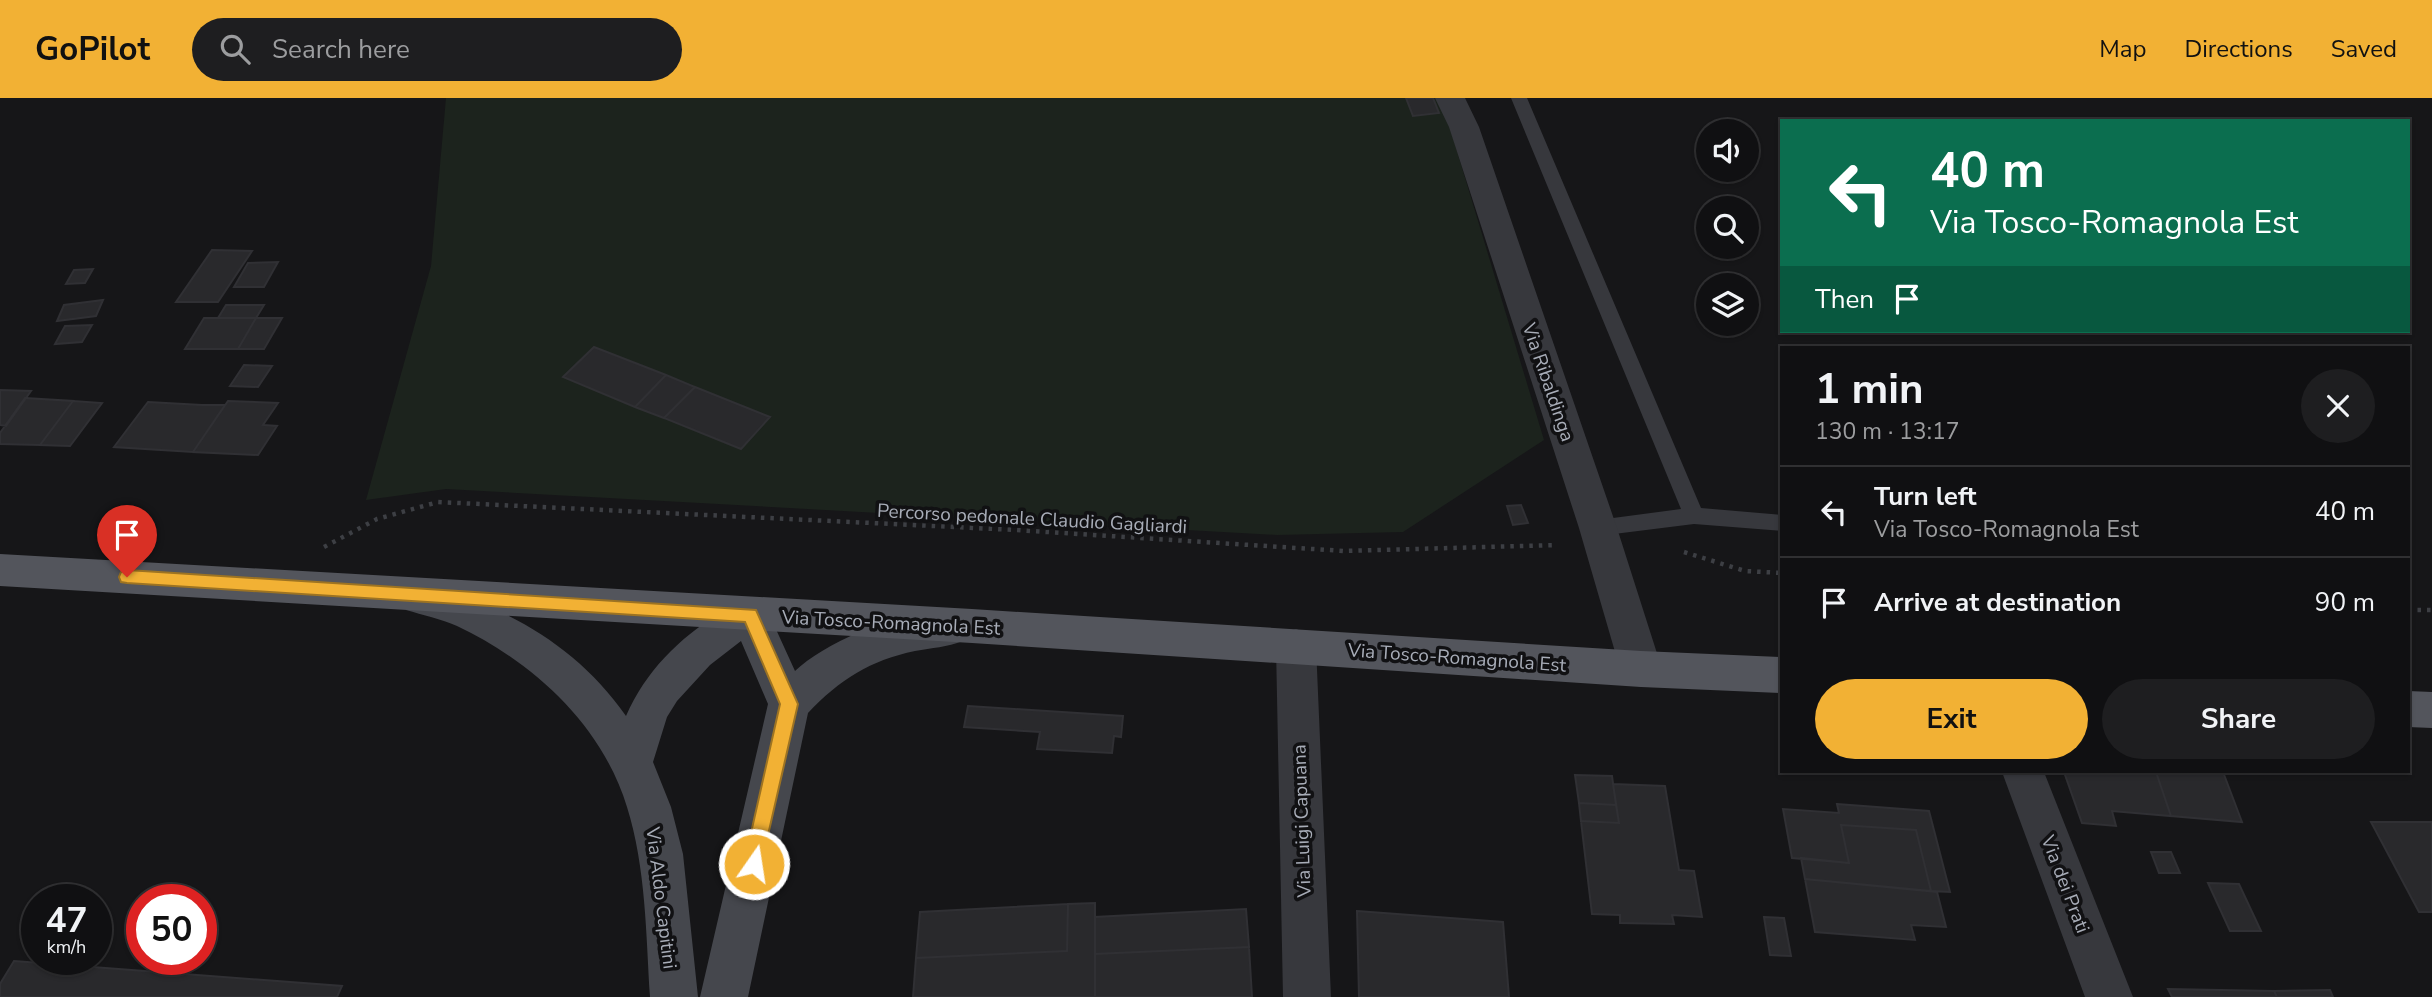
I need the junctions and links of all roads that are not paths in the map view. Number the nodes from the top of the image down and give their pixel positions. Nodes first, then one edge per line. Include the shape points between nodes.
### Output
1 (1450, 98) edge
2 (1519, 98) edge
3 (1694, 516) junction
4 (1780, 523) edge
5 (1601, 537) junction
6 (0, 570) edge
7 (404, 593) junction
8 (750, 615) junction
9 (972, 626) junction
10 (1296, 646) junction
11 (1641, 669) junction
12 (1780, 675) edge
13 (789, 704) junction
14 (2410, 709) edge
15 (2432, 710) edge
16 (632, 760) junction
17 (2023, 773) edge
18 (674, 997) edge
19 (724, 997) edge
20 (1307, 997) edge
21 (2109, 997) edge

1 - 5 street, Via Ribaldinga via 1464,127
2 - 3 lane
3 - 4 lane
3 - 5 lane
5 - 11 street, Via Ribaldinga
6 - 7 main road, Via Tosco-Romagnola Est
7 - 8 main road, Via Tosco-Romagnola Est
7 - 16 main road, Via Aldo Capitini via 468,613 536,651 565,674 600,713
8 - 9 main road, Via Tosco-Romagnola Est
8 - 13 main road
8 - 16 main road via 708,640 675,673 652,704
9 - 10 main road, Via Tosco-Romagnola Est
9 - 13 main road via 921,632 849,657 821,673
10 - 11 main road, Via Tosco-Romagnola Est
10 - 20 street, Via Luigi Capuana
11 - 12 main road, Via Tosco-Romagnola Est
13 - 19 main road
14 - 15 main road
16 - 18 main road, Via Aldo Capitini via 658,844
17 - 21 street, Via dei Prati

